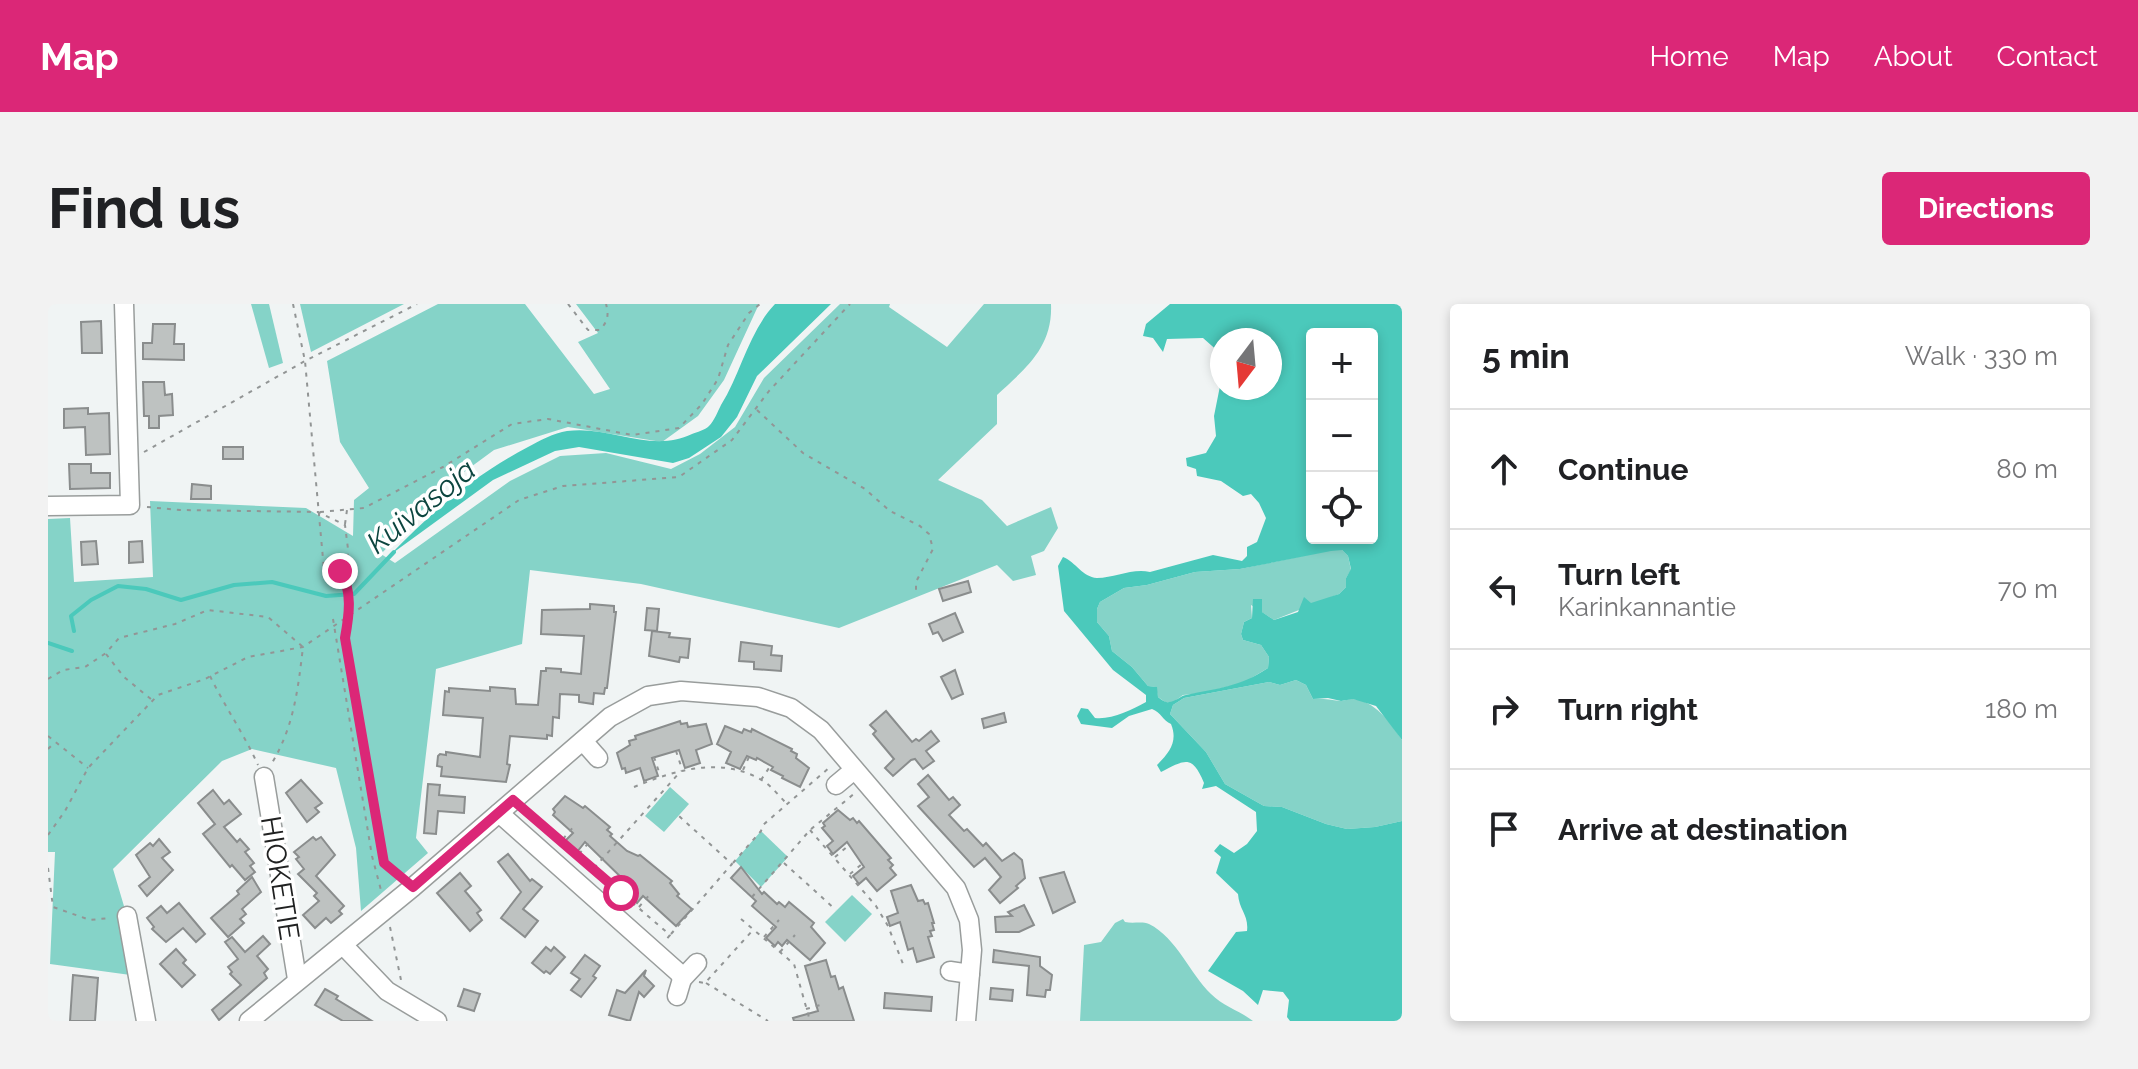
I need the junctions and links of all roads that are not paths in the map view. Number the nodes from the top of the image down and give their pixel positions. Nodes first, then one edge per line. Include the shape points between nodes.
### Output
1 (124, 304) edge
2 (48, 506) edge
3 (583, 741) junction
4 (598, 758) dead end
5 (854, 770) junction
6 (264, 777) road end
7 (836, 785) dead end
8 (499, 813) junction
9 (127, 916) road end
10 (343, 945) junction
11 (697, 963) dead end
12 (950, 971) dead end
13 (970, 974) junction
14 (297, 979) junction
15 (146, 1021) edge
16 (249, 1021) edge
17 (437, 1021) edge
18 (966, 1021) edge

1 - 2 street via 130,505
3 - 4 street
3 - 5 street via 610,717 648,696 681,691 758,697 791,708 821,730
3 - 8 street
5 - 7 street
5 - 13 street via 956,888 969,920
6 - 14 street, HIOKETIE
8 - 10 street
8 - 11 street via 679,973 680,988
9 - 15 street
10 - 14 street
10 - 17 street via 387,991
12 - 13 street
13 - 18 street
14 - 16 street

